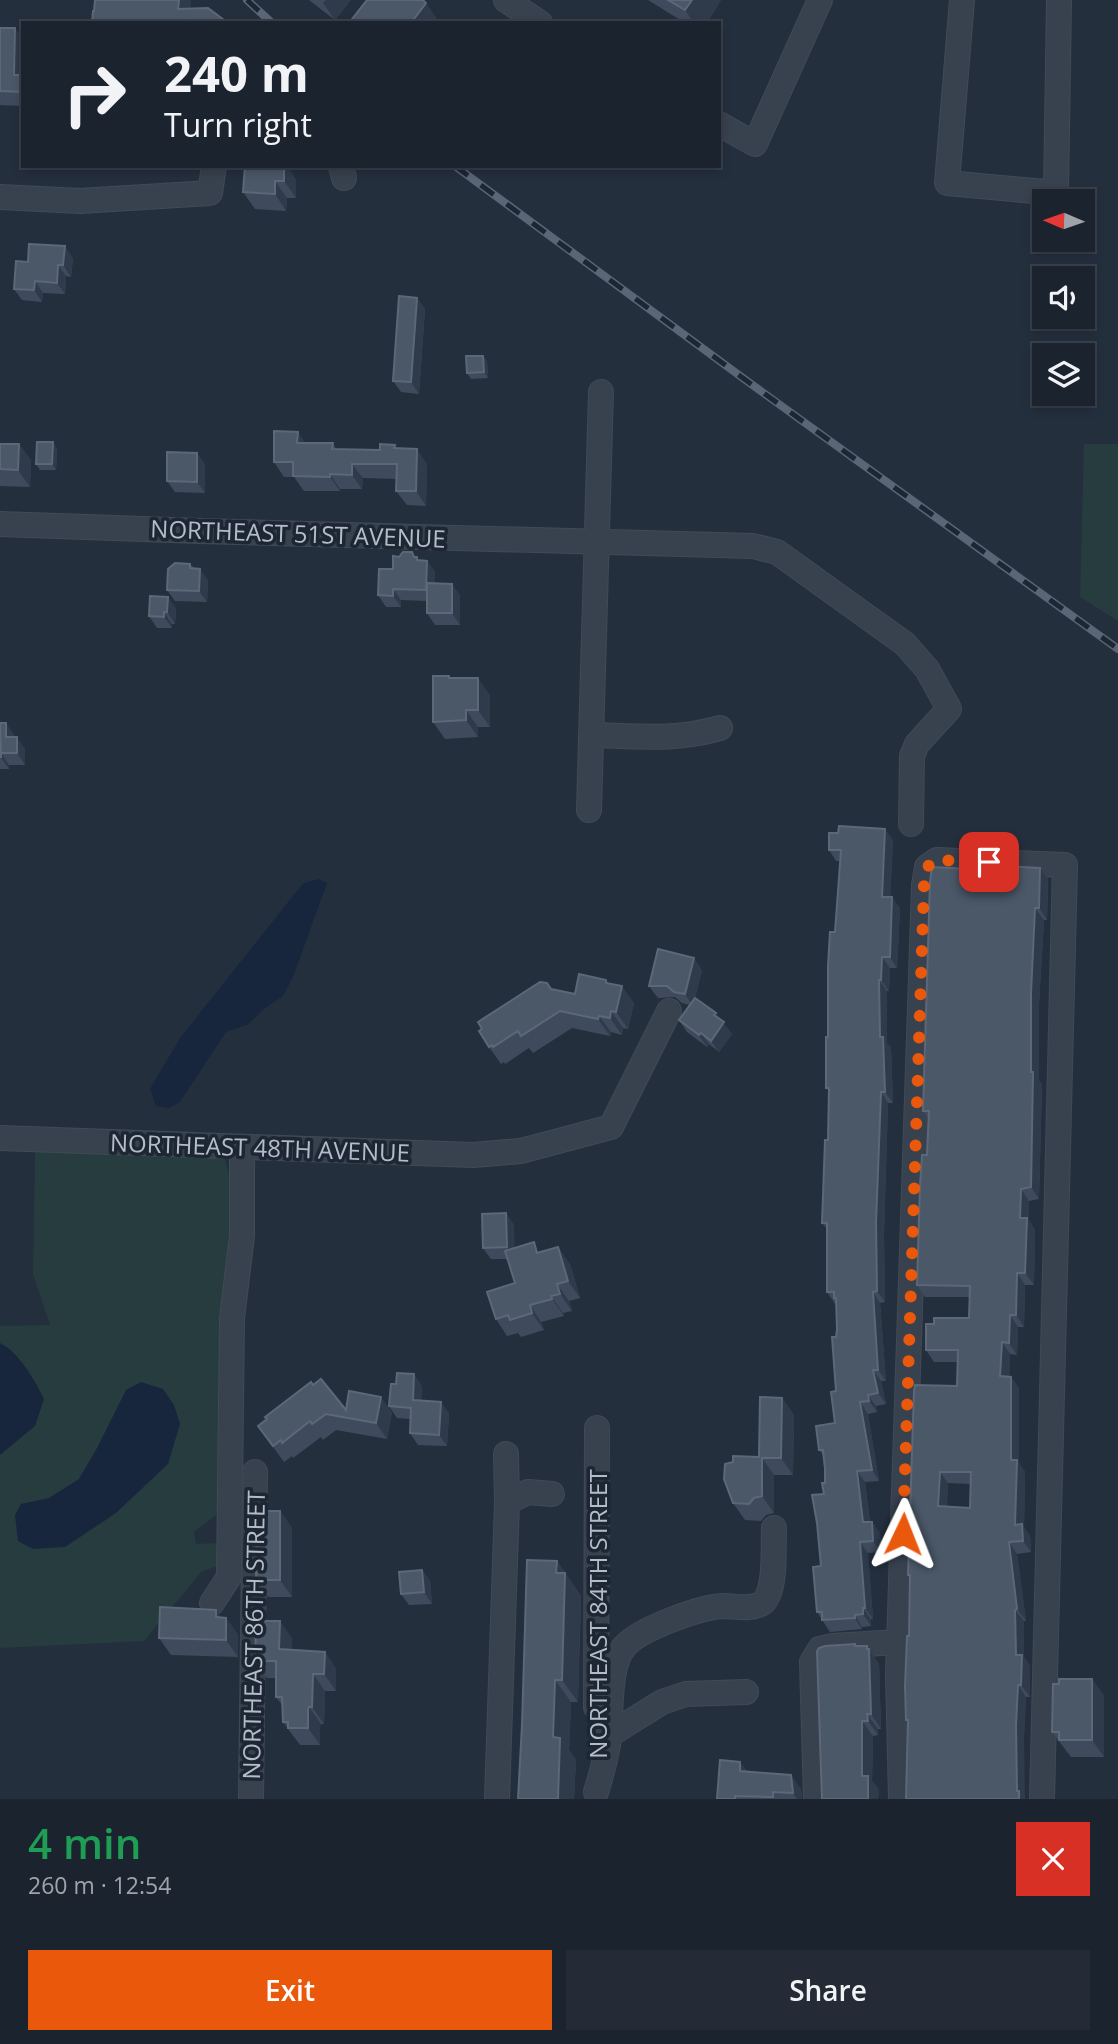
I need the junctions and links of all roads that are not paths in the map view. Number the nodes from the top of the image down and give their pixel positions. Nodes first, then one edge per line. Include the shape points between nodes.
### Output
1 (962, 0) edge
2 (1059, 0) edge
3 (816, 1) edge
4 (721, 125) edge
5 (214, 168) edge
6 (0, 197) edge
7 (601, 392) dead end
8 (0, 524) edge
9 (597, 541) junction
10 (720, 728) dead end
11 (591, 735) junction
12 (589, 810) dead end
13 (911, 824) dead end
14 (669, 1011) dead end
15 (0, 1138) edge
16 (242, 1147) junction
17 (597, 1428) dead end
18 (506, 1454) dead end
19 (255, 1472) dead end
20 (552, 1494) dead end
21 (507, 1502) junction
22 (774, 1528) dead end
23 (212, 1603) dead end
24 (899, 1642) junction
25 (746, 1692) dead end
26 (609, 1735) junction
27 (596, 1795) edge
28 (251, 1799) edge
29 (497, 1799) edge
30 (816, 1799) edge
31 (901, 1799) edge
32 (1042, 1799) edge

1 - 2 street via 947,183 1056,194
3 - 4 street via 755,144
5 - 6 street via 210,193 80,201
7 - 9 street
8 - 9 street, NORTHEAST 51ST AVENUE
9 - 11 street
9 - 13 street, NORTHEAST 51ST AVENUE via 753,546 777,552 905,644 927,669 949,709 912,756
10 - 11 street via 675,737
11 - 12 street
14 - 16 street, NORTHEAST 48TH AVENUE via 611,1127 521,1151 472,1155
15 - 16 street, NORTHEAST 48TH AVENUE
16 - 23 street via 242,1236 232,1318 229,1577
17 - 27 street, NORTHEAST 84TH STREET
18 - 21 street
19 - 28 street, NORTHEAST 86TH STREET
20 - 21 street via 528,1492
21 - 29 street
22 - 26 street via 772,1583 764,1602 706,1609 653,1627 624,1646 614,1671
24 - 30 street via 833,1646 820,1649 812,1662
24 - 31 street
24 - 32 street via 927,867 937,860 1065,865
25 - 26 street via 686,1694 662,1702
26 - 27 street

